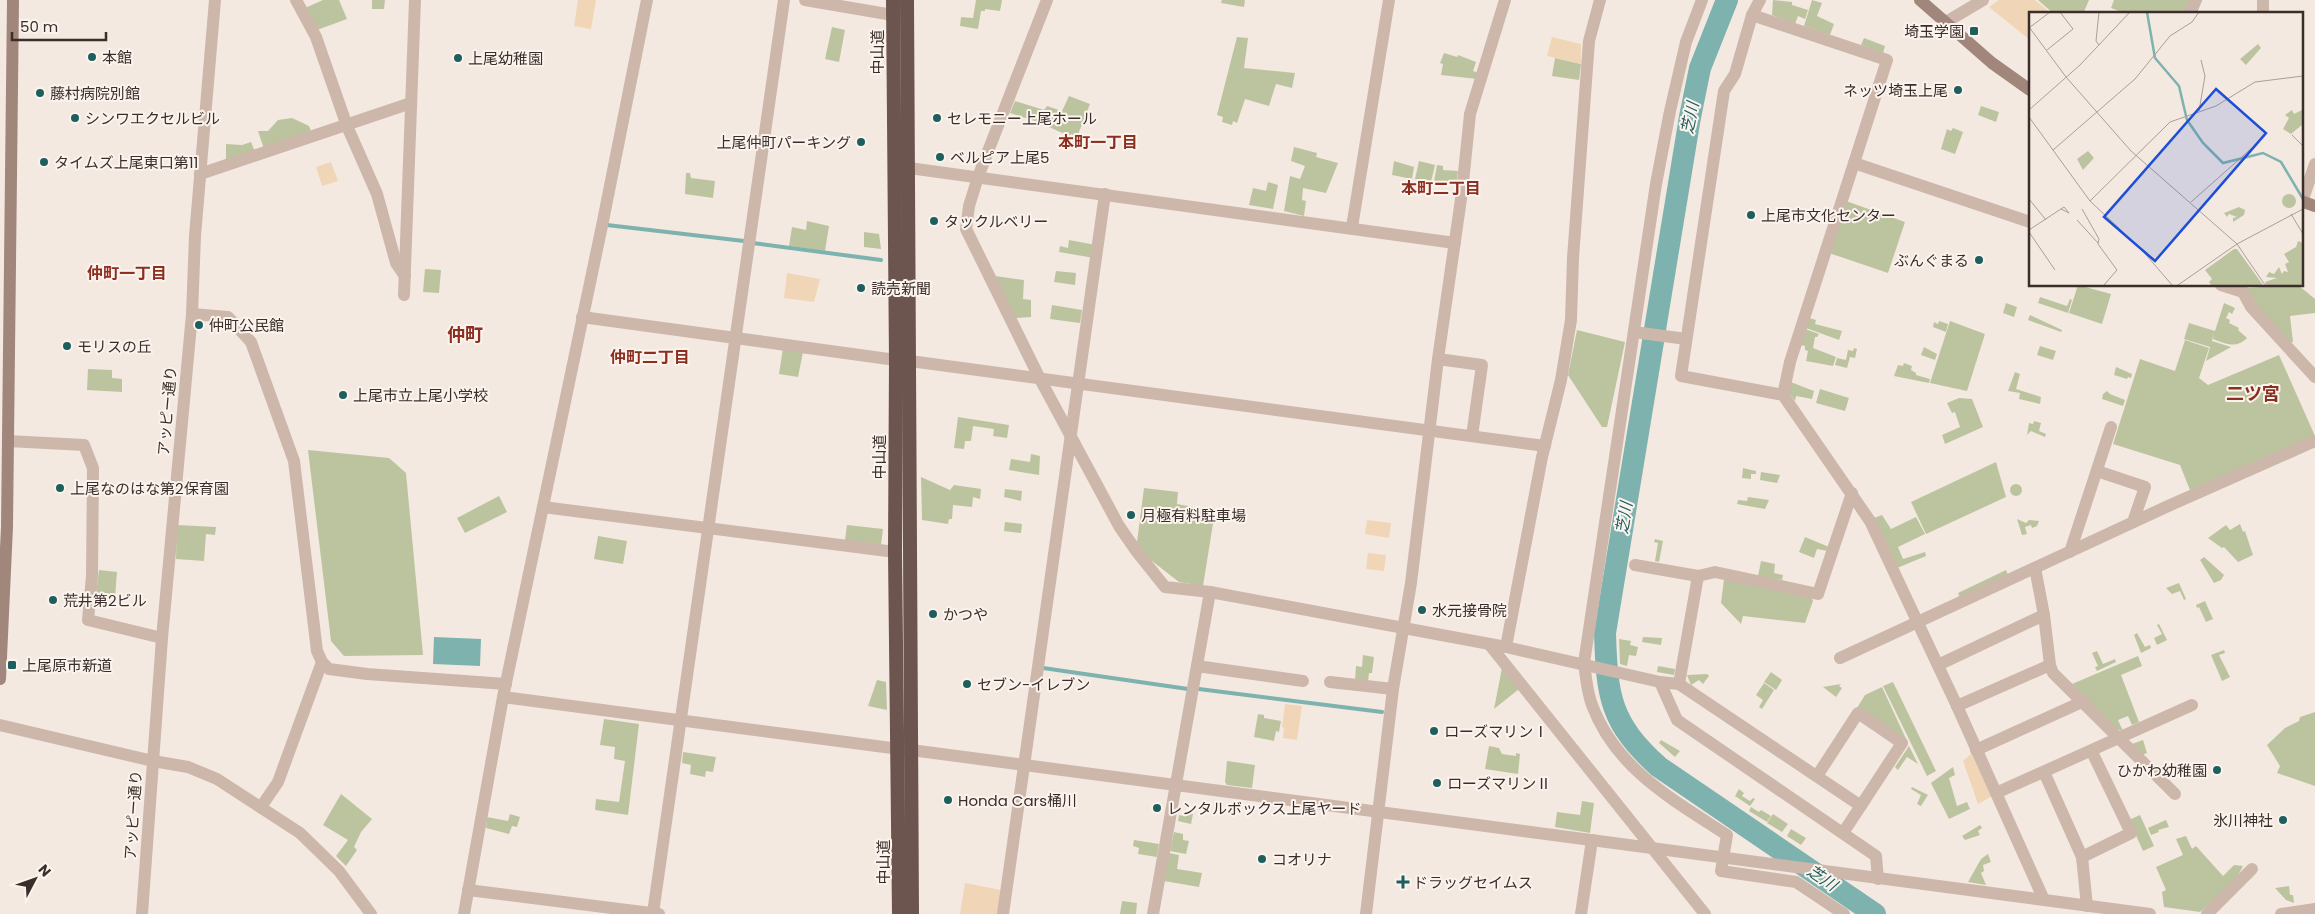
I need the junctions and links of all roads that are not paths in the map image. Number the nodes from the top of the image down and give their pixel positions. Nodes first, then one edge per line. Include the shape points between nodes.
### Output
1 (13, 0) edge
2 (215, 0) edge
3 (296, 0) edge
4 (415, 0) edge
5 (647, 0) edge
6 (784, 0) edge
7 (804, 0) edge
8 (893, 0) edge
9 (907, 0) edge
10 (1047, 0) edge
11 (1389, 0) edge
12 (1505, 0) edge
13 (1600, 0) edge
14 (1702, 0) edge
15 (1760, 0) edge
16 (1920, 0) edge
17 (1983, 0) edge
18 (893, 15) junction
19 (1752, 15) junction
20 (1946, 22) junction
21 (2029, 89) edge
22 (411, 103) junction
23 (347, 126) junction
24 (1854, 162) junction
25 (2315, 164) edge
26 (909, 168) junction
27 (200, 174) junction
28 (978, 177) junction
29 (1105, 194) junction
30 (2302, 198) edge
31 (2302, 201) edge
32 (2315, 206) edge
33 (2029, 222) edge
34 (1352, 228) junction
35 (1455, 243) junction
36 (405, 276) junction
37 (2228, 286) edge
38 (2241, 288) edge
39 (404, 295) dead end
40 (192, 314) junction
41 (582, 317) junction
42 (1634, 332) junction
43 (734, 337) junction
44 (1682, 339) junction
45 (1438, 359) junction
46 (896, 360) junction
47 (910, 361) junction
48 (2315, 377) edge
49 (1040, 379) junction
50 (1079, 384) junction
51 (1783, 395) junction
52 (2111, 427) dead end
53 (1430, 430) junction
54 (1472, 436) junction
55 (1072, 438) junction
56 (8, 441) junction
57 (2315, 441) edge
58 (1545, 446) junction
59 (2097, 471) junction
60 (1852, 493) junction
61 (543, 507) junction
62 (2133, 522) junction
63 (709, 527) junction
64 (895, 552) junction
65 (2070, 552) junction
66 (1634, 565) dead end
67 (2035, 568) junction
68 (1698, 576) junction
69 (1210, 592) junction
70 (2044, 616) junction
71 (1917, 622) junction
72 (1404, 629) junction
73 (162, 638) junction
74 (1489, 644) junction
75 (1506, 647) junction
76 (1840, 658) dead end
77 (1, 662) edge
78 (322, 662) junction
79 (1587, 664) junction
80 (1938, 665) junction
81 (2050, 665) junction
82 (1197, 666) junction
83 (0, 679) edge
84 (1303, 681) dead end
85 (1330, 682) dead end
86 (1660, 682) junction
87 (506, 684) junction
88 (1682, 686) junction
89 (1393, 689) junction
90 (503, 697) junction
91 (2084, 701) junction
92 (2192, 705) dead end
93 (1671, 706) junction
94 (1957, 706) junction
95 (680, 719) junction
96 (0, 725) edge
97 (2120, 738) junction
98 (905, 749) junction
99 (1976, 750) junction
100 (2092, 752) junction
101 (153, 761) junction
102 (1024, 766) junction
103 (2044, 772) junction
104 (1817, 776) junction
105 (1176, 786) junction
106 (1996, 793) junction
107 (2176, 794) dead end
108 (1861, 806) junction
109 (261, 807) junction
110 (1378, 812) junction
111 (1843, 833) junction
112 (1592, 840) junction
113 (1654, 848) junction
114 (1722, 857) junction
115 (2082, 857) junction
116 (2252, 869) dead end
117 (1878, 879) junction
118 (468, 890) junction
119 (2044, 900) junction
120 (2088, 906) junction
121 (2315, 909) edge
122 (142, 914) edge
123 (372, 914) edge
124 (464, 914) edge
125 (656, 914) edge
126 (899, 914) edge
127 (912, 914) edge
128 (1003, 914) edge
129 (1153, 914) edge
130 (1366, 914) edge
131 (1582, 914) edge
132 (1705, 914) edge
133 (1844, 914) edge
134 (2150, 914) edge
135 (2207, 914) edge
136 (2281, 914) edge

1 - 56 main road
2 - 27 street, アッピー通り
3 - 23 street via 316,37
4 - 22 street
5 - 41 street
6 - 43 street
7 - 18 street
8 - 18 highway, 中山道
9 - 26 highway, 中山道
10 - 28 street
11 - 34 street
12 - 35 street via 1470,114
13 - 58 street via 1589,41 1571,320
14 - 42 street via 1686,42 1670,112
15 - 19 street
16 - 20 main road
17 - 20 street
18 - 46 highway, 中山道
19 - 24 street via 1887,60
19 - 44 street via 1735,74 1724,91
20 - 21 main road via 1992,63
22 - 23 street
22 - 36 street
23 - 27 street
23 - 36 street via 377,194 396,262
24 - 33 street
24 - 51 street via 1790,362
25 - 30 street
26 - 28 street
26 - 47 highway, 中山道
27 - 40 street, アッピー通り
28 - 29 street
28 - 49 street via 966,229
29 - 34 street
29 - 50 street
31 - 32 main road
34 - 35 street
35 - 45 street
36 - 39 street
37 - 38 street
38 - 48 street via 2251,307
40 - 73 street, アッピー通り
40 - 78 street via 228,317 250,342 294,461 317,651
41 - 43 street
41 - 61 street
42 - 44 street
42 - 79 street
43 - 46 street
43 - 63 street
44 - 51 street via 1682,376
45 - 53 street
45 - 54 street via 1482,365
46 - 64 highway, 中山道
47 - 49 street
47 - 98 highway, 中山道
49 - 50 street
49 - 55 street
50 - 53 street
50 - 55 street
51 - 60 street
52 - 59 street
53 - 54 street
53 - 72 street
54 - 58 street
55 - 69 street via 1119,526 1166,587
55 - 102 street
56 - 73 street via 84,445 93,468 92,576 88,620
56 - 77 main road
57 - 62 street
58 - 75 street
59 - 62 street via 2145,487
59 - 65 street
60 - 68 street via 1818,594 1715,572
60 - 71 street via 1870,521
61 - 63 street
61 - 87 street
62 - 65 street
63 - 64 street
63 - 95 street
64 - 98 highway, 中山道
65 - 67 street
66 - 68 street
67 - 70 street
67 - 71 street
68 - 88 street
69 - 72 street
69 - 82 street
70 - 80 street
70 - 81 street
71 - 76 street
71 - 80 street
72 - 74 street
72 - 89 street
73 - 101 street, アッピー通り
74 - 75 street
74 - 113 street
75 - 79 street
77 - 83 main road
78 - 87 street via 329,669 367,674
78 - 109 street via 278,782
79 - 86 street
79 - 114 street via 1592,704 1610,742 1643,778 1726,835
80 - 94 street
81 - 91 street via 2053,672
81 - 94 street
82 - 84 street
82 - 105 street
85 - 89 street
86 - 88 street
86 - 93 street
87 - 90 street
88 - 93 street
88 - 104 street
89 - 110 street
90 - 95 street
90 - 118 street
91 - 97 street
91 - 99 street
92 - 97 street
93 - 111 street via 1677,720
94 - 99 street
95 - 98 street
95 - 125 street
96 - 101 street
97 - 100 street
97 - 107 street
98 - 102 street
98 - 126 highway, 中山道
98 - 127 highway, 中山道
99 - 106 street
100 - 103 street
100 - 115 street via 2131,834
101 - 109 street via 188,767 217,779
101 - 122 street, アッピー通り
102 - 105 street
102 - 128 street
103 - 106 street
103 - 115 street
104 - 108 street
104 - 108 street via 1858,713 1902,743
105 - 110 street
105 - 129 street
106 - 119 street
108 - 111 street
109 - 123 street via 300,833 340,871
110 - 112 street
110 - 130 street
111 - 117 street via 1876,856
112 - 113 street
112 - 131 street
113 - 114 street
113 - 132 street
114 - 117 street
114 - 133 street via 1721,870 1796,882
115 - 120 street
116 - 135 street
117 - 119 street
118 - 124 street
118 - 125 street
119 - 120 street
120 - 134 street
121 - 136 street

